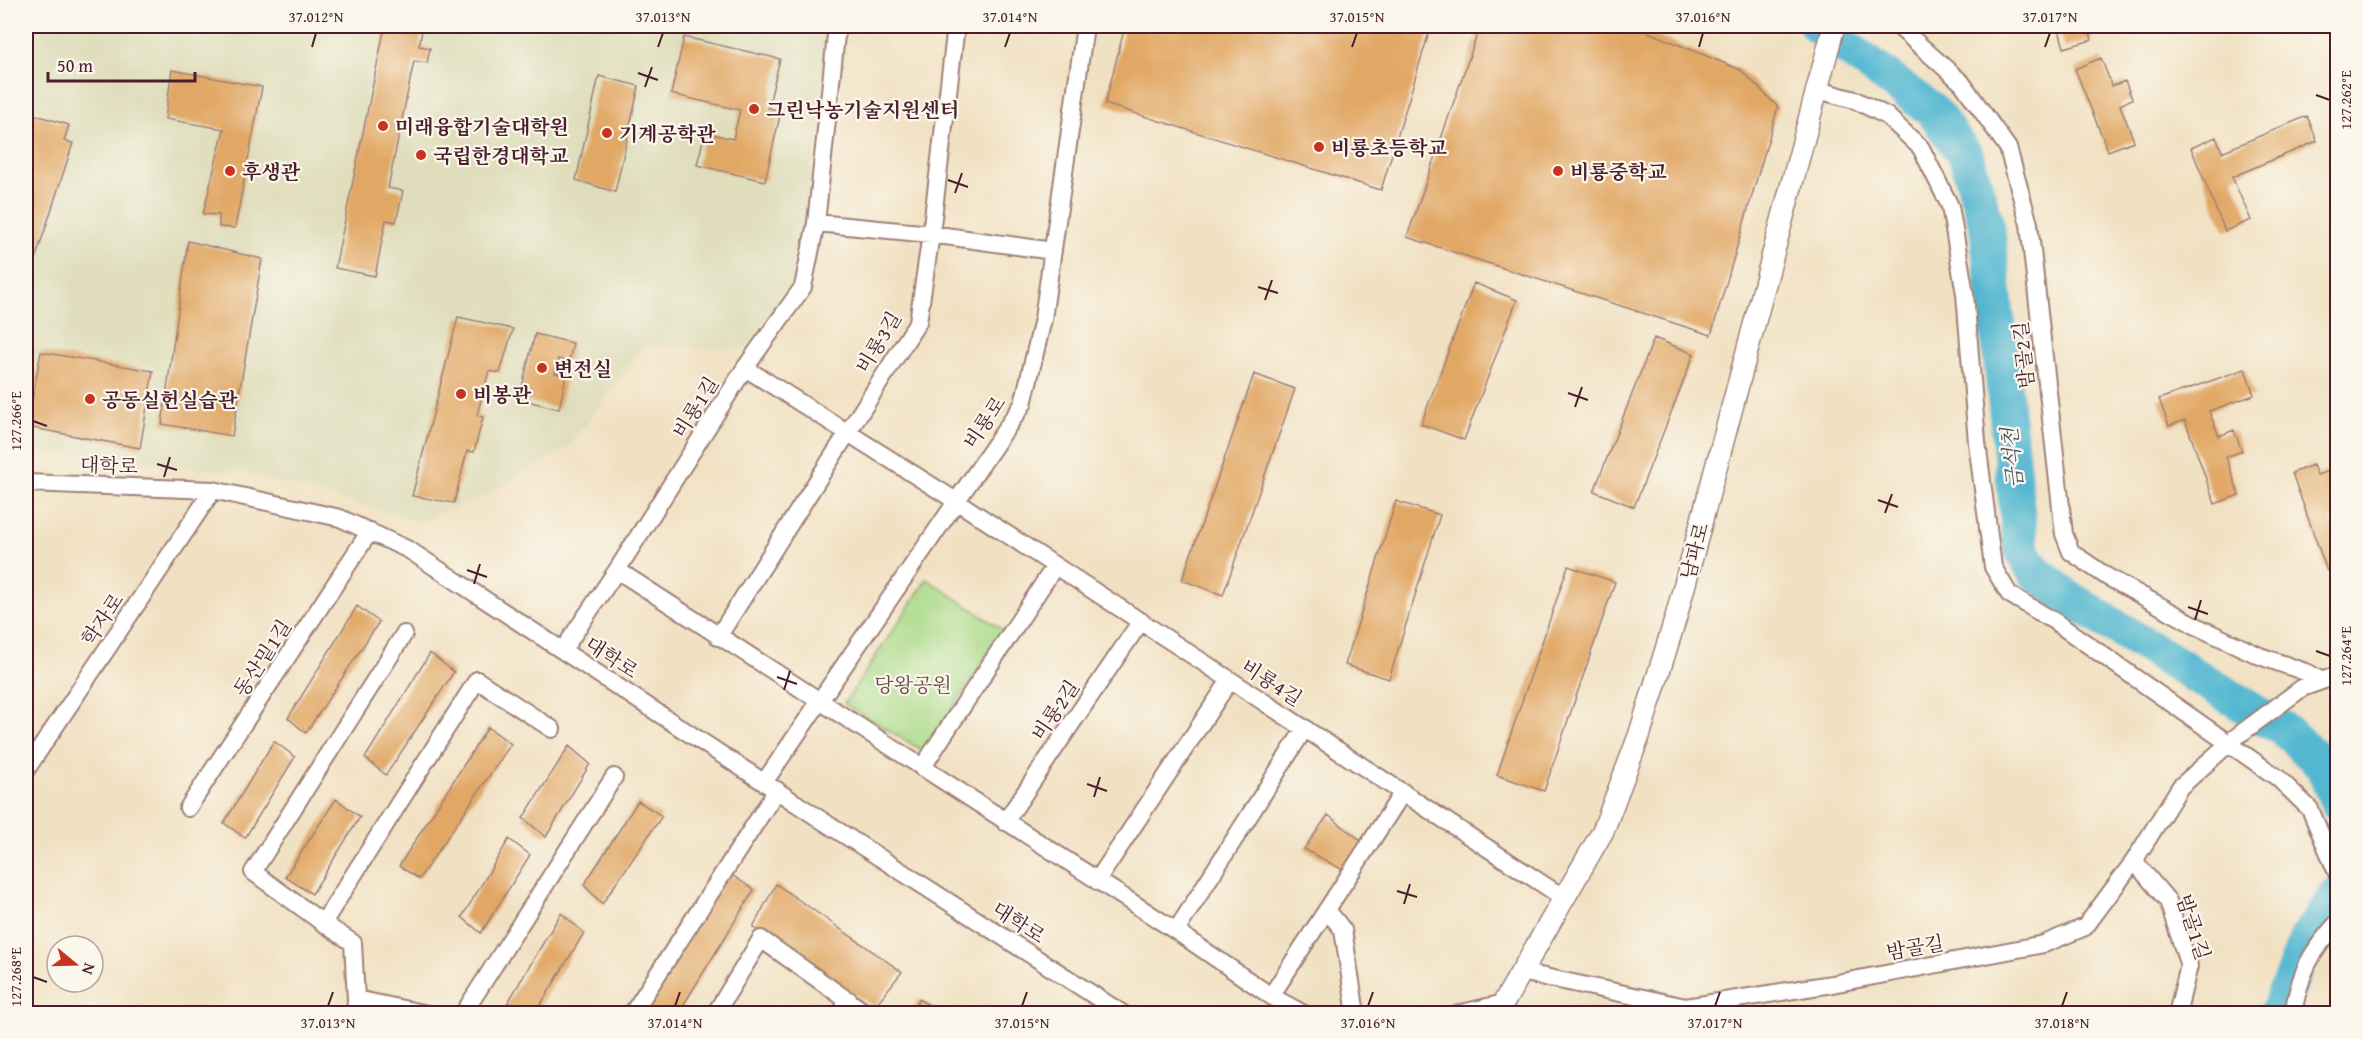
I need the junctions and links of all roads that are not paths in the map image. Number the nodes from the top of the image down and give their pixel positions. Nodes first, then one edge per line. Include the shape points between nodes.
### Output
1 (837, 26) edge
2 (956, 26) edge
3 (1085, 26) edge
4 (1834, 26) edge
5 (1898, 26) edge
6 (1818, 90) junction
7 (816, 223) junction
8 (931, 234) junction
9 (1053, 251) junction
10 (745, 368) junction
11 (847, 432) junction
12 (26, 483) edge
13 (213, 490) junction
14 (956, 501) junction
15 (370, 531) junction
16 (1055, 566) junction
17 (617, 570) junction
18 (1141, 621) junction
19 (404, 634) dead end
20 (718, 637) junction
21 (563, 650) junction
22 (2337, 675) edge
23 (1230, 680) junction
24 (2319, 680) junction
25 (821, 701) junction
26 (1305, 728) junction
27 (552, 729) dead end
28 (2232, 741) junction
29 (922, 768) junction
30 (26, 771) edge
31 (614, 777) dead end
32 (771, 786) junction
33 (1403, 792) junction
34 (188, 808) dead end
35 (1005, 822) junction
36 (2134, 861) junction
37 (2337, 875) edge
38 (1098, 881) junction
39 (1564, 898) junction
40 (1327, 910) junction
41 (2337, 922) edge
42 (323, 923) junction
43 (1176, 931) junction
44 (1521, 972) junction
45 (1271, 996) junction
46 (355, 1006) edge
47 (844, 1007) edge
48 (1501, 1008) edge
49 (428, 1014) edge
50 (463, 1014) edge
51 (632, 1014) edge
52 (715, 1014) edge
53 (867, 1014) edge
54 (1122, 1014) edge
55 (1304, 1014) edge
56 (1356, 1014) edge
57 (1458, 1014) edge
58 (2177, 1014) edge
59 (2293, 1014) edge

1 - 7 street, 비룡1길
2 - 8 street, 비룡3길
3 - 9 street, 비룡로
4 - 6 street, 남파로
5 - 24 street, 밤골2길 via 1962,83 2008,148 2029,224 2064,534 2071,552 2202,629
6 - 28 street via 1855,100 1887,116 1921,148 1950,206 1965,294 1977,442 1993,567 2009,594
6 - 39 street, 남파로 via 1676,617 1639,736 1603,831
7 - 8 street
7 - 10 street, 비룡1길 via 803,287
8 - 9 street
8 - 11 street, 비룡3길 via 918,322
9 - 14 street, 비룡로 via 1043,319 1023,404
10 - 11 street, 비룡4길
10 - 17 street, 비룡1길
11 - 14 street, 비룡4길
11 - 20 street, 비룡3길
12 - 13 street, 대학로
13 - 15 street, 대학로 via 340,518
13 - 30 street, 학자로
14 - 16 street, 비룡4길
14 - 25 street, 비룡로
15 - 21 street, 대학로 via 409,549
15 - 34 street, 동산밑1길
16 - 18 street, 비룡4길
16 - 29 street
17 - 20 street
17 - 21 street, 비룡1길
18 - 23 street, 비룡4길
18 - 35 street, 비룡2길
19 - 42 street via 253,872
20 - 25 street
21 - 32 street, 대학로
22 - 24 street, 밤골길
23 - 26 street, 비룡4길
23 - 38 street
24 - 28 street, 밤골길 via 2302,688
25 - 29 street
25 - 32 street, 비룡로
26 - 33 street, 비룡4길
26 - 43 street
27 - 42 street via 477,680
28 - 36 street, 밤골길 via 2180,787
28 - 37 street via 2310,809
29 - 35 street
31 - 50 street
32 - 51 street, 비룡로
32 - 54 street, 대학로
33 - 39 street, 비룡4길
33 - 40 street
35 - 38 street
36 - 44 street, 밤골길 via 2085,927 2044,944 1865,978 1686,1007
36 - 58 street, 밤골1길 via 2168,901 2189,966
38 - 43 street
39 - 44 street, 남파로
40 - 45 street
40 - 56 street via 1343,930
41 - 59 street via 2314,949 2298,984
42 - 46 street via 353,943
43 - 45 street
44 - 48 street, 남파로
45 - 55 street
46 - 49 street
47 - 52 street via 761,939
47 - 53 street
48 - 57 street

